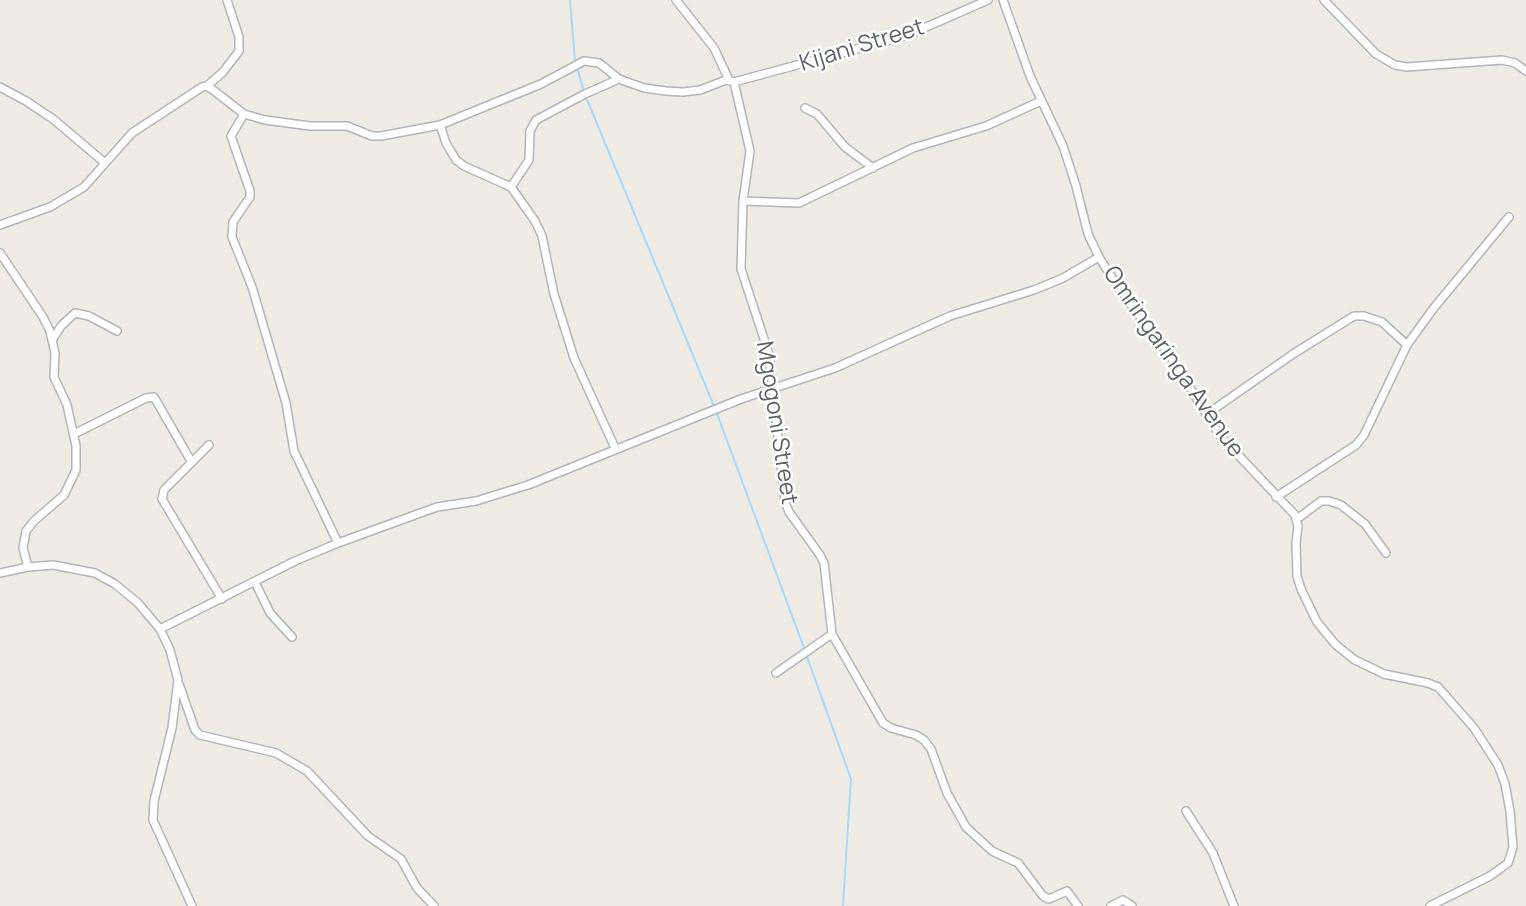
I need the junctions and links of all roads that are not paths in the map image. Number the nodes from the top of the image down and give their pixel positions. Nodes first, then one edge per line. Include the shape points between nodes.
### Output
1 (227, 0) edge
2 (677, 0) edge
3 (988, 0) edge
4 (1003, 0) edge
5 (1324, 0) edge
6 (1526, 71) edge
7 (619, 79) junction
8 (732, 81) junction
9 (207, 86) junction
10 (0, 87) edge
11 (1041, 101) junction
12 (805, 108) dead end
13 (244, 114) junction
14 (440, 124) junction
15 (105, 163) junction
16 (873, 168) junction
17 (511, 187) junction
18 (743, 201) junction
19 (1509, 217) dead end
20 (0, 226) edge
21 (0, 253) edge
22 (1099, 257) junction
23 (117, 331) dead end
24 (53, 339) junction
25 (1407, 345) junction
26 (773, 389) junction
27 (1206, 414) junction
28 (74, 434) junction
29 (209, 445) dead end
30 (615, 448) junction
31 (191, 461) junction
32 (1276, 497) junction
33 (1297, 519) junction
34 (338, 543) junction
35 (1386, 553) dead end
36 (28, 567) junction
37 (0, 573) edge
38 (255, 582) junction
39 (222, 599) junction
40 (160, 629) junction
41 (832, 634) junction
42 (292, 637) dead end
43 (776, 673) dead end
44 (178, 680) junction
45 (1186, 811) dead end
46 (192, 906) edge
47 (434, 906) edge
48 (1078, 906) edge
49 (1111, 906) edge
50 (1132, 906) edge
51 (1234, 906) edge
52 (1430, 906) edge

1 - 9 street via 239,51
2 - 8 street, Mgogoni Street via 714,48
3 - 8 street, Kijani Street via 908,35
4 - 11 street, Omringaringa Avenue
5 - 6 street via 1376,54 1395,65 1494,60 1509,61
7 - 8 street via 644,88 683,92
7 - 14 street via 599,63 584,61 541,84
7 - 17 street via 536,120 530,131 528,160
8 - 18 street, Mgogoni Street via 750,151
9 - 13 street
9 - 15 street via 132,133
10 - 15 street via 53,119
11 - 16 street via 986,126 922,144
11 - 22 street, Omringaringa Avenue via 1063,146
12 - 16 street
13 - 14 street via 284,123 347,126 381,136
13 - 34 street via 233,130 232,143 250,191 236,214 232,237 252,287 286,403 294,451
14 - 17 street via 456,160
15 - 20 street via 84,187 50,207
16 - 18 street via 799,203
17 - 30 street via 542,236 574,358
18 - 26 street, Mgogoni Street via 741,270 769,354
19 - 25 street
21 - 24 street
22 - 26 street via 1034,290 950,316 835,368
22 - 27 street, Omringaringa Avenue
23 - 24 street via 75,313
24 - 28 street via 54,377
25 - 27 street via 1375,318 1354,316
25 - 32 street via 1356,445
26 - 30 street
26 - 41 street, Mgogoni Street via 785,502 824,563
27 - 32 street, Omringaringa Avenue
28 - 31 street via 151,397
28 - 36 street via 77,456 72,482 26,531 23,548
29 - 31 street
30 - 34 street via 528,485 437,507
31 - 39 street via 164,490 162,499
32 - 33 street, Omringaringa Avenue
33 - 35 street via 1321,501 1341,505 1365,524
33 - 52 street via 1301,589 1325,633 1343,652 1370,668 1438,687 1485,741 1506,784 1513,847 1508,863
34 - 38 street
36 - 37 street
36 - 40 street via 53,565 95,573 138,603
38 - 39 street
38 - 42 street via 270,613
39 - 40 street
40 - 44 street
41 - 43 street
41 - 48 street, Mgogoni Street via 883,723 916,735 931,749 966,827 992,851 1018,863 1046,898 1067,891
44 - 46 street via 153,811 159,835
44 - 47 street via 200,735 276,753 307,771 368,836 401,859 417,888
45 - 51 street via 1213,852
49 - 50 street via 1123,900

